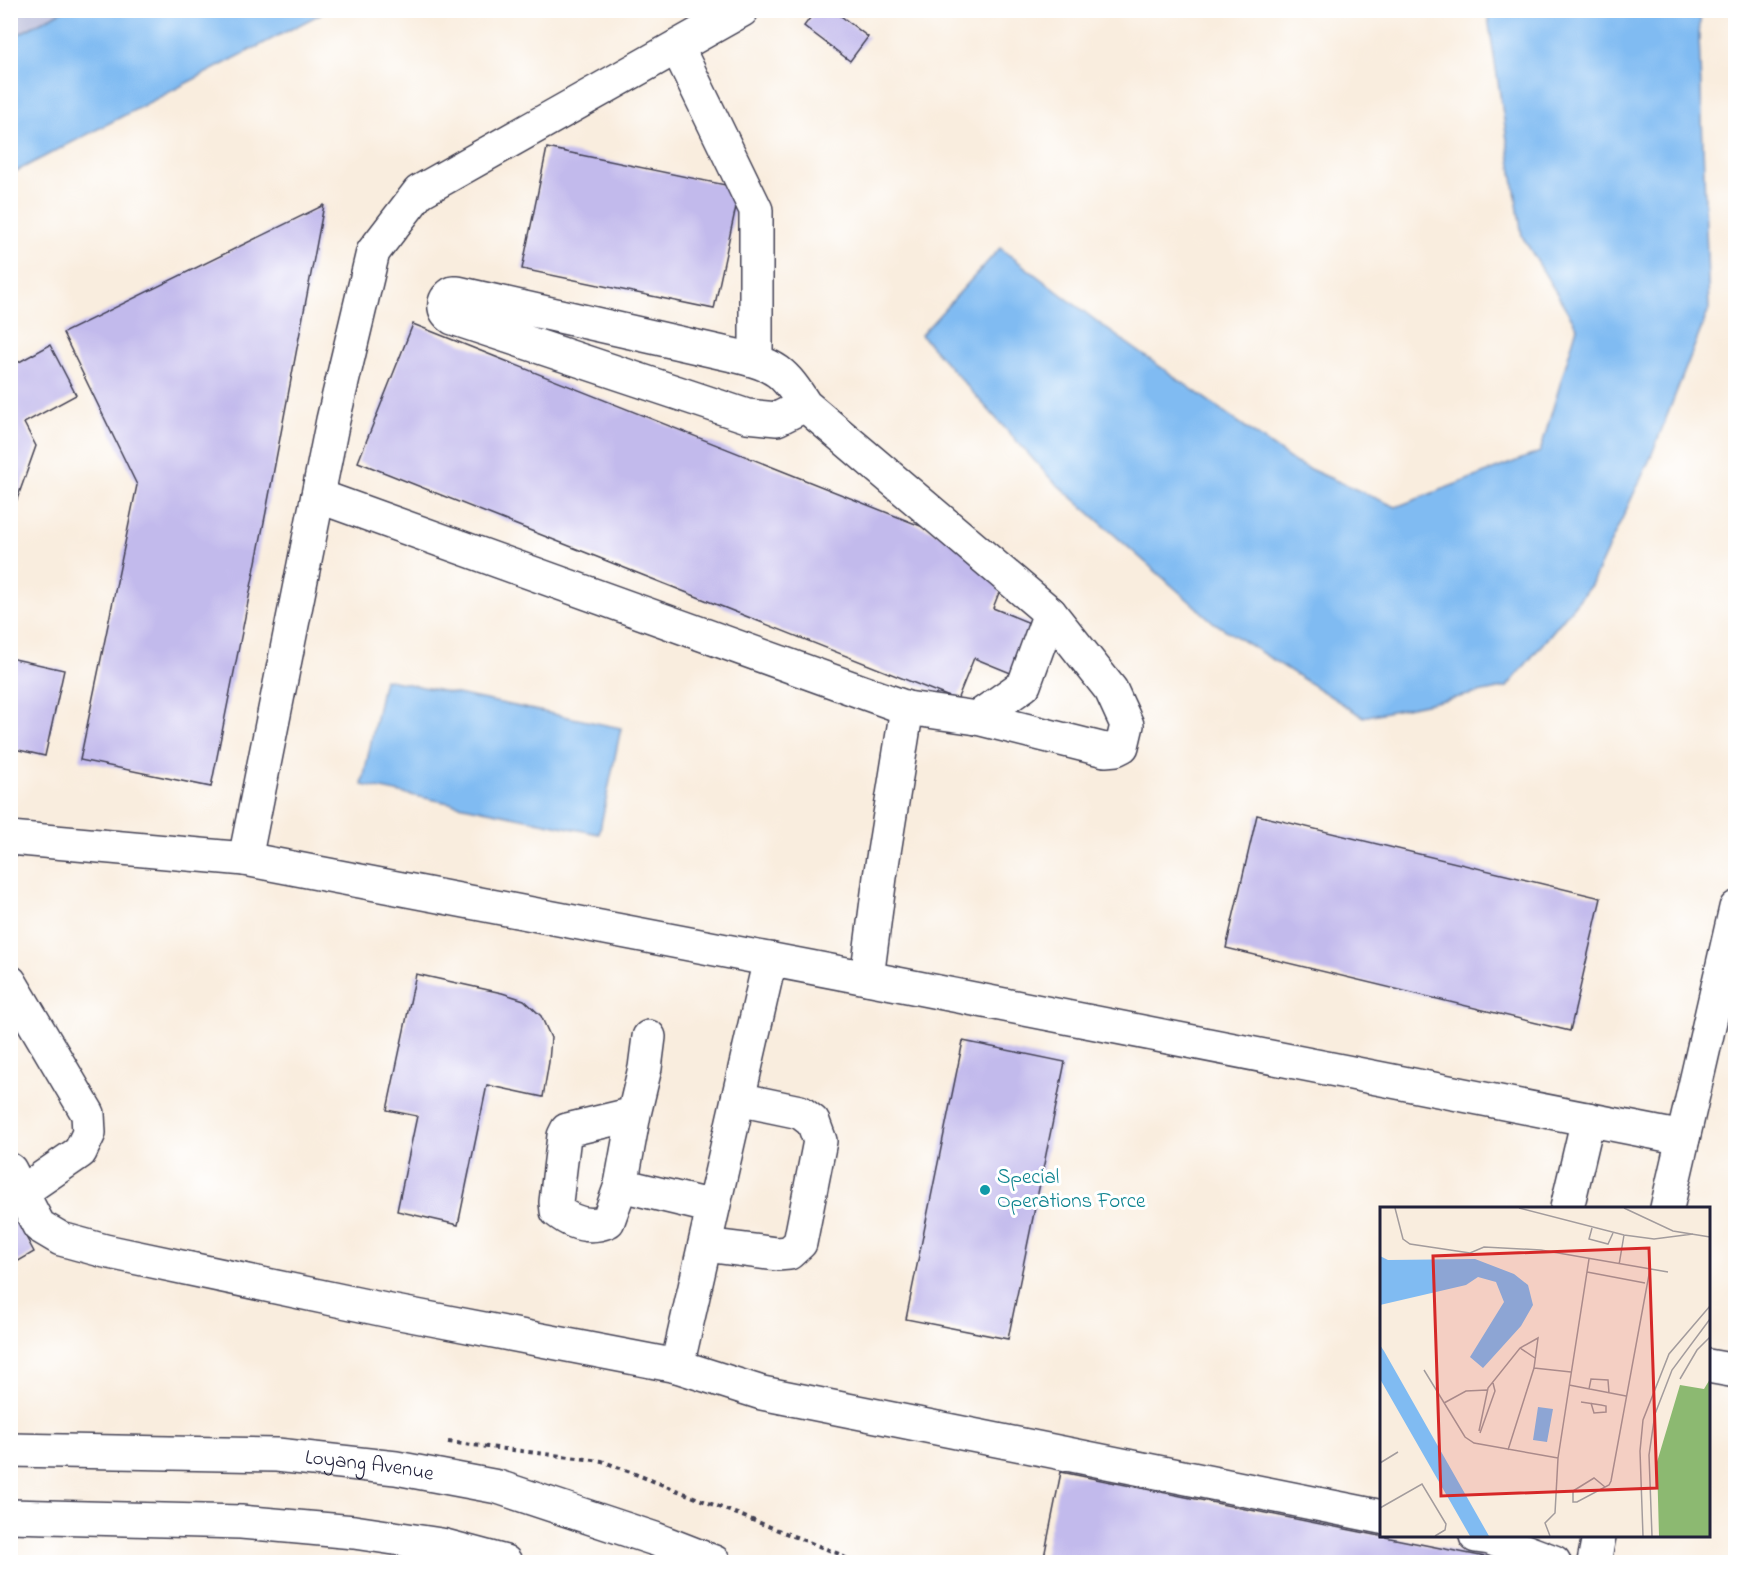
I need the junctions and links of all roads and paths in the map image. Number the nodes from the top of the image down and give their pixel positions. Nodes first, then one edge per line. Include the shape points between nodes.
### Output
1 (742, 10) edge
2 (677, 47) junction
3 (756, 360) junction
4 (805, 405) junction
5 (318, 495) junction
6 (1050, 614) junction
7 (906, 708) junction
8 (977, 718) junction
9 (10, 838) edge
10 (245, 859) junction
11 (1736, 908) edge
12 (770, 959) junction
13 (867, 978) junction
14 (10, 982) edge
15 (649, 1037) dead end
16 (738, 1099) junction
17 (634, 1114) junction
18 (1588, 1119) junction
19 (1683, 1138) junction
20 (16, 1181) edge
21 (621, 1185) junction
22 (713, 1207) junction
23 (1567, 1207) edge
24 (1667, 1207) edge
25 (705, 1245) junction
26 (677, 1366) junction
27 (1710, 1366) edge
28 (1736, 1371) edge
29 (10, 1450) edge
30 (10, 1516) edge
31 (1380, 1517) edge
32 (1489, 1537) edge
33 (1599, 1537) edge
34 (10, 1561) edge
35 (111, 1563) edge
36 (505, 1563) edge
37 (714, 1563) edge
38 (1554, 1563) edge
39 (1594, 1563) edge

1 - 2 main road
2 - 3 main road via 756,210
2 - 5 main road via 419,192 373,252
3 - 4 main road via 788,378
3 - 4 main road via 458,293 445,301 444,309 453,318 747,416 777,419
4 - 6 main road
5 - 7 main road
5 - 10 main road
6 - 8 main road via 1024,685
6 - 8 main road via 1112,690 1127,725 1122,746 1105,750
7 - 8 main road
7 - 13 main road
9 - 10 main road
10 - 12 main road
11 - 19 main road
12 - 13 main road
12 - 16 main road
13 - 18 main road
14 - 20 main road via 88,1114 89,1133 80,1152
15 - 17 main road
16 - 22 main road
16 - 25 main road via 800,1112 813,1122 820,1141 800,1243 789,1253 777,1254
17 - 21 main road
17 - 21 main road via 567,1130 557,1211 568,1220 599,1225 608,1221
18 - 19 main road
18 - 23 main road
19 - 24 main road
20 - 26 main road via 39,1226 61,1239 390,1311
21 - 22 main road
22 - 25 main road
25 - 26 main road
26 - 31 main road via 762,1393
27 - 28 main road
29 - 37 main road, Loyang Avenue via 277,1455 396,1468 498,1487 655,1539
30 - 36 main road via 241,1522 354,1532 441,1545
32 - 38 main road
33 - 39 main road
34 - 35 path

